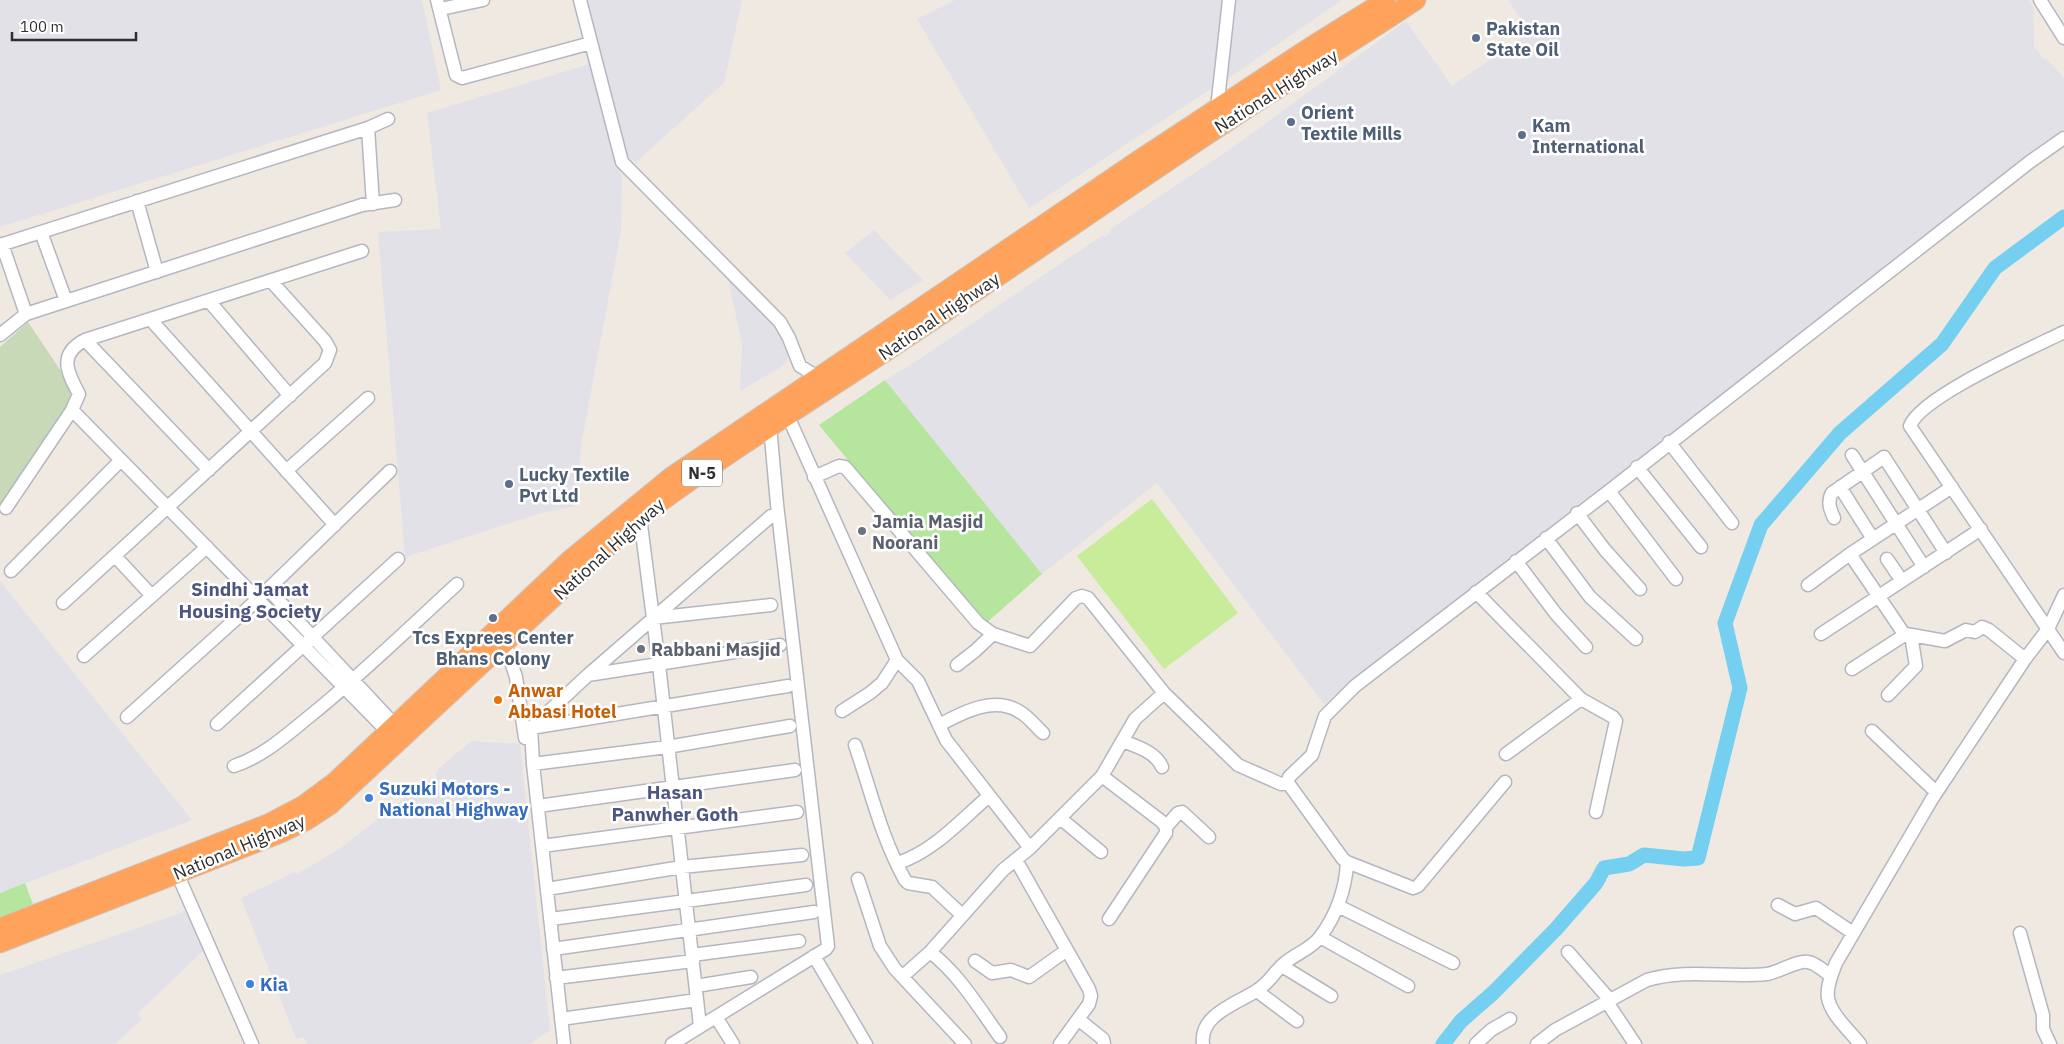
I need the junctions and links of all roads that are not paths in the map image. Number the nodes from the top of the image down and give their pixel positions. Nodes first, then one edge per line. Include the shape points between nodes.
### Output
1 (483, 0) edge
2 (580, 0) edge
3 (1229, 0) edge
4 (1386, 0) edge
5 (1416, 0) edge
6 (2040, 0) edge
7 (439, 5) edge
8 (2064, 38) edge
9 (591, 43) junction
10 (1216, 109) junction
11 (388, 119) dead end
12 (368, 128) junction
13 (2064, 138) edge
14 (395, 200) dead end
15 (137, 201) junction
16 (373, 204) junction
17 (41, 232) junction
18 (1, 245) edge
19 (362, 251) dead end
20 (157, 272) junction
21 (271, 281) junction
22 (66, 301) junction
23 (208, 301) junction
24 (26, 314) junction
25 (151, 320) junction
26 (2064, 332) edge
27 (0, 335) edge
28 (85, 340) junction
29 (819, 378) junction
30 (290, 396) junction
31 (368, 398) dead end
32 (72, 410) junction
33 (787, 414) junction
34 (770, 426) junction
35 (251, 432) junction
36 (1668, 442) junction
37 (1852, 455) dead end
38 (121, 460) junction
39 (1637, 467) junction
40 (209, 470) junction
41 (286, 471) junction
42 (390, 471) dead end
43 (1863, 472) junction
44 (814, 477) junction
45 (1840, 487) junction
46 (1952, 487) junction
47 (1609, 491) junction
48 (6, 508) dead end
49 (168, 508) junction
50 (1918, 510) junction
51 (1577, 513) junction
52 (771, 516) dead end
53 (640, 517) junction
54 (1834, 518) dead end
55 (1732, 523) dead end
56 (1896, 524) junction
57 (335, 525) junction
58 (1981, 529) junction
59 (1546, 538) junction
60 (1873, 539) junction
61 (207, 547) junction
62 (1701, 547) dead end
63 (1946, 553) junction
64 (1850, 554) junction
65 (115, 556) junction
66 (398, 559) dead end
67 (1886, 559) dead end
68 (1516, 561) junction
69 (1924, 567) junction
70 (11, 571) dead end
71 (1676, 579) dead end
72 (1902, 581) junction
73 (457, 584) dead end
74 (1808, 585) dead end
75 (268, 589) junction
76 (1640, 589) dead end
77 (1476, 592) junction
78 (2064, 595) edge
79 (152, 596) junction
80 (1879, 596) junction
81 (258, 599) junction
82 (63, 603) dead end
83 (771, 605) dead end
84 (653, 618) junction
85 (2048, 629) junction
86 (992, 634) junction
87 (1821, 634) dead end
88 (1907, 635) junction
89 (1636, 640) dead end
90 (308, 641) junction
91 (506, 644) junction
92 (780, 645) dead end
93 (1586, 647) dead end
94 (2064, 653) edge
95 (84, 656) dead end
96 (2025, 659) junction
97 (897, 660) junction
98 (659, 665) junction
99 (958, 665) dead end
100 (1852, 669) dead end
101 (588, 675) junction
102 (349, 684) junction
103 (788, 686) dead end
104 (1164, 693) junction
105 (1888, 695) dead end
106 (1581, 699) junction
107 (664, 705) junction
108 (842, 711) dead end
109 (127, 717) dead end
110 (217, 724) dead end
111 (939, 725) junction
112 (790, 726) dead end
113 (392, 728) junction
114 (531, 728) junction
115 (1872, 731) dead end
116 (1043, 733) dead end
117 (1122, 741) junction
118 (855, 745) dead end
119 (668, 747) junction
120 (1506, 754) dead end
121 (533, 764) junction
122 (234, 766) dead end
123 (1162, 767) dead end
124 (795, 770) dead end
125 (1102, 776) junction
126 (1505, 782) dead end
127 (1288, 783) junction
128 (673, 787) junction
129 (1936, 792) junction
130 (989, 796) junction
131 (538, 806) junction
132 (797, 812) dead end
133 (1596, 812) dead end
134 (1060, 818) junction
135 (1166, 827) junction
136 (677, 828) junction
137 (1209, 838) dead end
138 (542, 846) junction
139 (1030, 848) junction
140 (1101, 852) dead end
141 (802, 855) dead end
142 (1016, 860) junction
143 (1347, 862) junction
144 (898, 864) junction
145 (682, 867) junction
146 (177, 873) junction
147 (858, 879) dead end
148 (806, 885) dead end
149 (547, 889) junction
150 (686, 901) junction
151 (1778, 904) dead end
152 (1338, 906) junction
153 (814, 912) dead end
154 (962, 915) junction
155 (550, 919) junction
156 (1108, 919) dead end
157 (0, 928) edge
158 (689, 930) junction
159 (1852, 933) junction
160 (2020, 934) dead end
161 (1320, 937) junction
162 (799, 940) dead end
163 (0, 943) edge
164 (553, 949) junction
165 (1068, 950) junction
166 (930, 952) junction
167 (1568, 952) dead end
168 (814, 956) junction
169 (692, 958) junction
170 (975, 961) dead end
171 (1453, 963) dead end
172 (1282, 966) junction
173 (902, 976) junction
174 (1831, 976) junction
175 (751, 977) dead end
176 (556, 978) junction
177 (696, 986) junction
178 (1408, 986) dead end
179 (1257, 991) junction
180 (1330, 996) dead end
181 (697, 1000) junction
182 (1608, 1001) junction
183 (716, 1017) junction
184 (561, 1019) junction
185 (1078, 1019) junction
186 (1510, 1019) dead end
187 (1297, 1021) dead end
188 (700, 1026) junction
189 (1000, 1037) dead end
190 (1063, 1043) edge
191 (252, 1044) edge
192 (558, 1044) edge
193 (564, 1044) edge
194 (672, 1044) edge
195 (733, 1044) edge
196 (866, 1044) edge
197 (965, 1044) edge
198 (1104, 1044) edge
199 (1202, 1044) edge
200 (1476, 1044) edge
201 (1537, 1044) edge
202 (1635, 1044) edge
203 (1860, 1044) edge
204 (2050, 1044) edge

1 - 7 street
2 - 9 street
3 - 10 street
4 - 10 highway, National Highway / N-5
5 - 33 highway, National Highway / N-5
6 - 8 street
7 - 9 street via 456,75 462,78
9 - 29 street via 622,162 780,322 800,366
10 - 29 highway, National Highway / N-5
11 - 12 street
12 - 15 street
12 - 16 street
13 - 36 street
14 - 16 street
15 - 17 street
15 - 20 street
16 - 20 street
17 - 18 street
17 - 22 street
18 - 24 street
19 - 21 street
20 - 22 street
21 - 23 street
21 - 30 street via 330,350 325,363
22 - 24 street
23 - 25 street
23 - 30 street
24 - 27 street
25 - 28 street
25 - 35 street
26 - 46 street via 1947,391 1912,420 1911,430
28 - 32 street via 72,346 67,358 70,378 79,394
28 - 40 street
29 - 113 highway, National Highway / N-5 via 671,477 633,507 572,559
30 - 35 street
31 - 41 street
32 - 38 street
32 - 48 street
33 - 34 highway, National Highway / N-5
33 - 44 street
34 - 53 highway, National Highway / N-5
34 - 168 street via 828,942 826,949
35 - 40 street
35 - 41 street
36 - 39 street
36 - 55 street
37 - 43 street
38 - 49 street
38 - 70 street
39 - 47 street
39 - 62 street
40 - 49 street
41 - 57 street
42 - 57 street
43 - 45 street
43 - 50 street via 1884,457
43 - 56 street
44 - 86 street via 839,466 845,467 978,622
44 - 97 street
45 - 54 street via 1829,498
45 - 60 street
46 - 50 street
46 - 58 street
47 - 51 street
47 - 71 street
49 - 61 street
49 - 65 street
50 - 56 street
50 - 63 street
51 - 59 street
51 - 76 street
52 - 84 street
53 - 84 street
53 - 91 highway, National Highway / N-5
56 - 60 street
56 - 69 street
57 - 75 street
58 - 63 street
58 - 85 street
59 - 68 street
59 - 89 street via 1590,597
60 - 64 street
61 - 79 street
61 - 81 street
63 - 69 street
64 - 74 street
64 - 80 street
65 - 79 street
65 - 82 street
66 - 90 street
67 - 72 street
68 - 77 street
68 - 93 street
69 - 72 street
72 - 80 street
73 - 102 street
75 - 81 street
75 - 90 street
77 - 106 street
77 - 127 street via 1336,704 1325,716 1312,755 1289,777
78 - 85 street
79 - 95 street
80 - 87 street
80 - 88 street
81 - 90 street
81 - 109 street
83 - 84 street
84 - 98 street
84 - 101 street
85 - 94 street
85 - 96 street
86 - 99 street
86 - 104 street via 1030,646 1076,598 1088,598
88 - 96 street via 1946,641 1966,630 1974,632 1982,627
88 - 100 street
88 - 105 street via 1916,666
90 - 102 street
90 - 110 street
91 - 146 highway, National Highway / N-5 via 330,805 281,833
91 - 192 street via 516,677 523,720
92 - 98 street
96 - 129 street
97 - 108 street via 882,683
97 - 111 street via 918,680
98 - 101 street
98 - 107 street
101 - 114 street
102 - 113 street
102 - 122 street via 275,745
103 - 107 street
104 - 117 street via 1135,719
104 - 127 street via 1238,765 1281,784
106 - 120 street
106 - 133 street via 1616,721
107 - 114 street
107 - 119 street
111 - 116 street via 968,710 991,705 1020,712
111 - 130 street via 946,740
112 - 119 street
113 - 157 highway, National Highway / N-5 via 335,782 304,805 270,823
114 - 121 street
115 - 129 street
117 - 123 street via 1154,756
117 - 125 street
118 - 144 street via 872,792 873,807
119 - 121 street
119 - 128 street
121 - 131 street
124 - 128 street
125 - 134 street
125 - 135 street
126 - 143 street via 1416,888
127 - 143 street
128 - 131 street
128 - 136 street
129 - 159 street
130 - 139 street
130 - 144 street via 936,843
131 - 138 street
132 - 136 street
134 - 139 street
134 - 140 street
135 - 137 street via 1182,812
135 - 156 street via 1166,833
136 - 138 street
136 - 145 street
138 - 149 street
139 - 142 street
141 - 145 street
142 - 154 street
142 - 165 street
143 - 152 street
144 - 154 street via 908,883 932,887
145 - 149 street
145 - 150 street
146 - 163 highway, National Highway / N-5
146 - 191 street
147 - 173 street via 880,946
148 - 150 street
149 - 155 street
150 - 155 street
150 - 158 street
151 - 159 street via 1795,914 1816,908
152 - 161 street
152 - 171 street
153 - 158 street
154 - 166 street
155 - 164 street
158 - 164 street
158 - 169 street
159 - 174 street
160 - 204 street via 2043,1015 2043,1029
161 - 172 street
161 - 178 street
162 - 169 street
164 - 176 street
165 - 170 street via 1029,977 1011,970 992,973
165 - 185 street via 1091,996
166 - 173 street
166 - 189 street via 941,960
167 - 182 street
168 - 183 street
168 - 196 street
169 - 176 street
169 - 177 street
172 - 179 street
172 - 180 street
173 - 197 street
174 - 182 street via 1806,962 1764,974 1680,974 1647,980
174 - 203 street via 1828,999
175 - 177 street
176 - 184 street
177 - 181 street
179 - 187 street
179 - 199 street via 1210,1021 1202,1035
181 - 184 street
181 - 188 street
182 - 201 street via 1555,1030
182 - 202 street
183 - 188 street
183 - 195 street
184 - 193 street
185 - 190 street
185 - 198 street via 1103,1038
186 - 200 street
188 - 194 street

